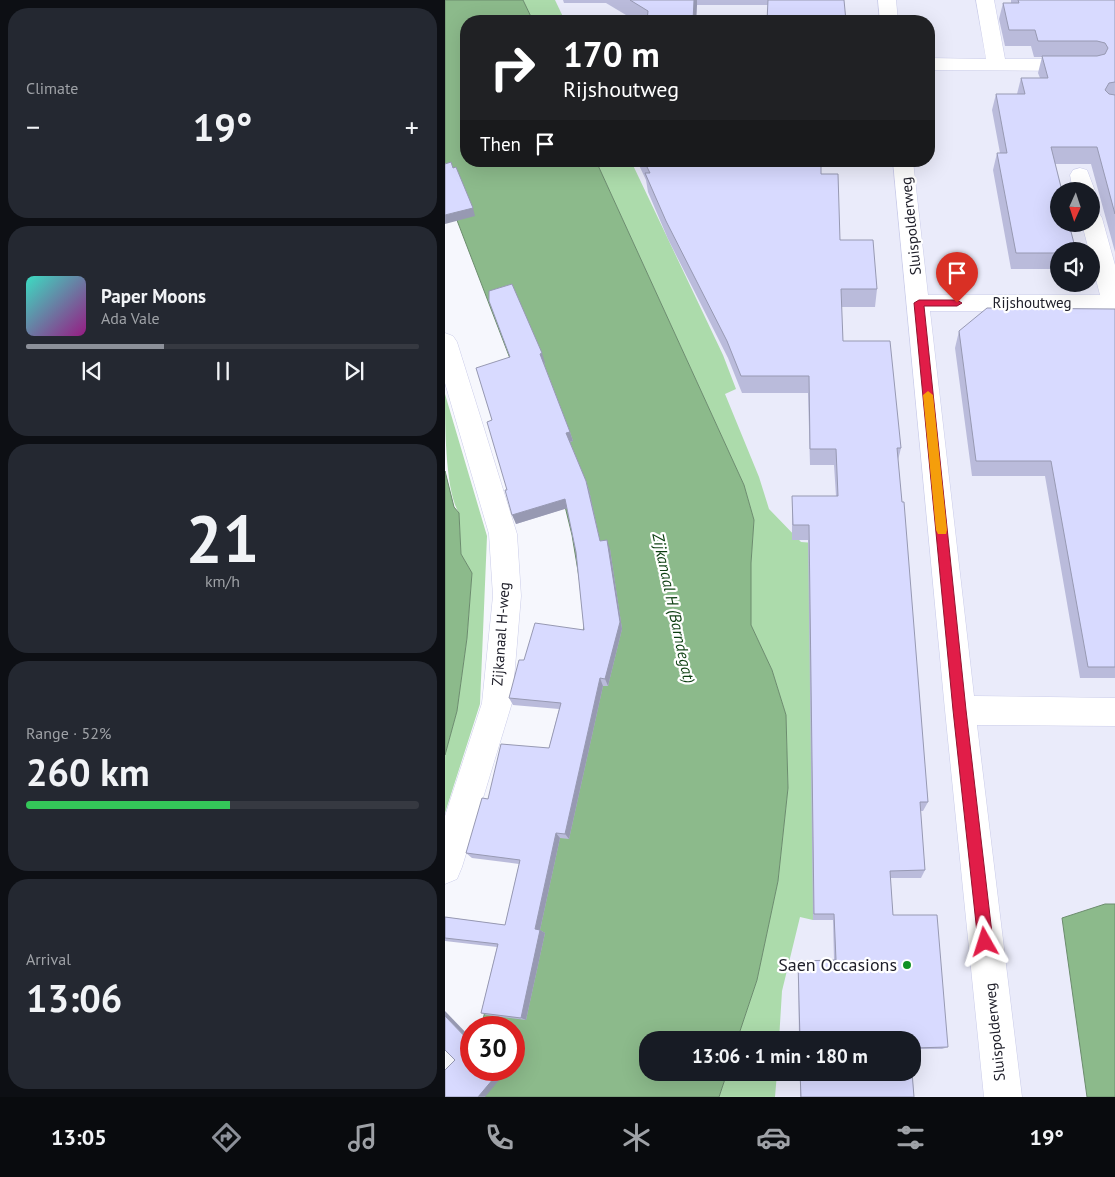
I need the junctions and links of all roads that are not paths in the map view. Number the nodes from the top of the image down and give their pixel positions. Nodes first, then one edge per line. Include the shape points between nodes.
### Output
1 (887, 0) edge
2 (985, 0) edge
3 (888, 15) edge
4 (935, 64) edge
5 (997, 65) junction
6 (1092, 65) edge
7 (904, 167) edge
8 (1095, 232) edge
9 (919, 303) junction
10 (1115, 303) edge
11 (445, 342) edge
12 (959, 710) junction
13 (1115, 712) edge
14 (445, 867) edge
15 (1003, 1097) edge

1 - 3 street
2 - 5 street
4 - 5 street
5 - 6 street
7 - 9 street, Sluispolderweg
8 - 10 street, Rijshoutweg
9 - 10 street, Rijshoutweg
9 - 12 street, Sluispolderweg
11 - 14 street, Zijkanaal H-weg via 503,534 507,596 497,703
12 - 13 street
12 - 15 street, Sluispolderweg

